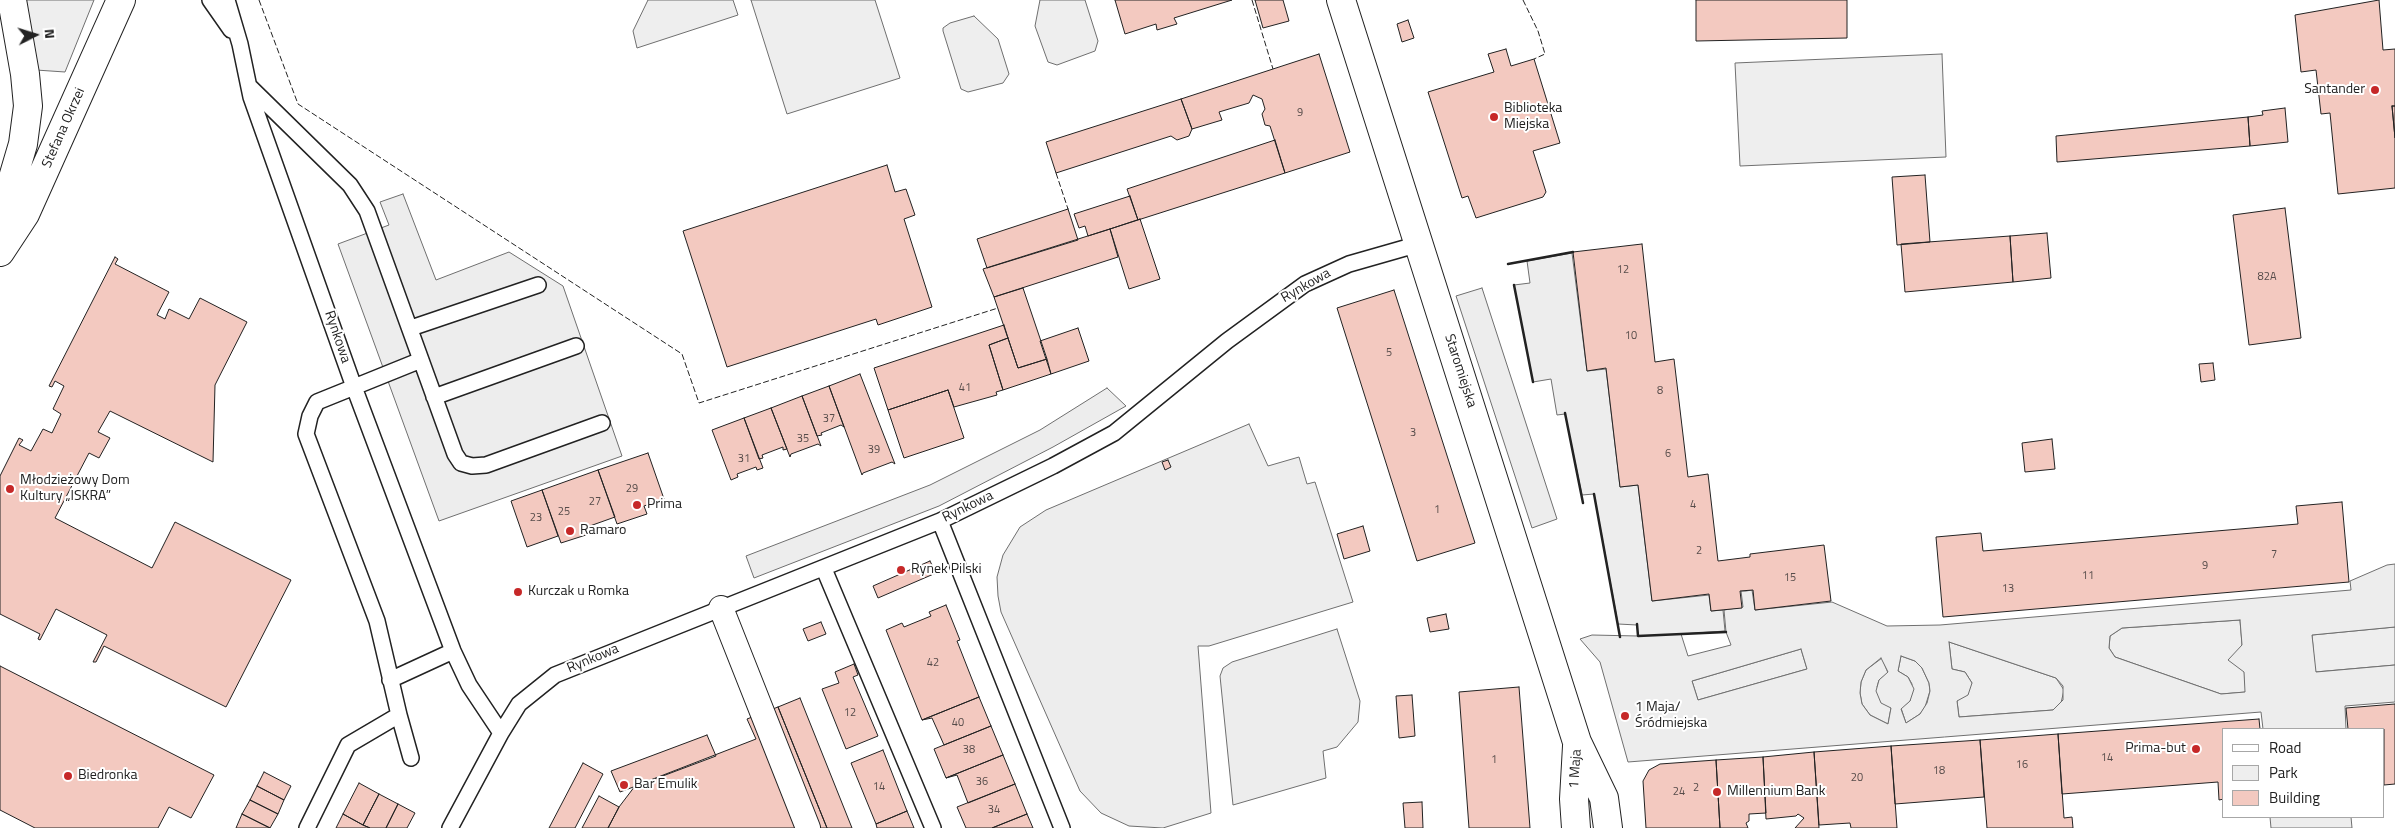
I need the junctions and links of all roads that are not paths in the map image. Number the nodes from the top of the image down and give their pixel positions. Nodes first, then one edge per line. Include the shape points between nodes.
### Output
1 (12, 0) edge
2 (121, 0) edge
3 (210, 0) edge
4 (228, 0) edge
5 (1341, 0) edge
6 (240, 44) junction
7 (249, 86) junction
8 (0, 222) edge
9 (1419, 244) junction
10 (0, 252) edge
11 (538, 285) dead end
12 (411, 328) junction
13 (576, 346) dead end
14 (421, 360) junction
15 (354, 387) junction
16 (434, 397) junction
17 (602, 423) dead end
18 (940, 521) junction
19 (824, 569) junction
20 (721, 608) junction
21 (453, 651) junction
22 (390, 680) junction
23 (399, 715) junction
24 (501, 733) junction
25 (1577, 742) junction
26 (411, 758) dead end
27 (307, 828) edge
28 (450, 828) edge
29 (808, 828) edge
30 (933, 828) edge
31 (1062, 828) edge
32 (1576, 828) edge
33 (1608, 828) edge

1 - 8 street, Stefana Okrzei via 28,106 24,144
2 - 10 street, Stefana Okrzei via 25,214
3 - 6 lane, Rynkowa
4 - 6 lane, Rynkowa
5 - 9 street, Staromiejska
6 - 7 lane, Rynkowa
7 - 12 lane via 350,185 367,211
7 - 15 lane, Rynkowa
9 - 18 lane, Rynkowa via 1349,264 1305,284 1227,341 1114,433
9 - 25 street, Staromiejska
11 - 12 lane
12 - 14 lane
13 - 16 lane
14 - 15 lane
14 - 16 lane
15 - 21 lane, Rynkowa
15 - 22 lane via 317,402 306,434 377,621
16 - 17 lane via 455,454 462,463 472,466 486,465
18 - 19 lane, Rynkowa
18 - 31 lane
19 - 20 lane, Rynkowa
19 - 30 lane
20 - 24 lane, Rynkowa via 555,675 519,704
20 - 29 street
21 - 22 lane
21 - 24 lane, Rynkowa via 469,685
22 - 23 lane
23 - 26 lane
23 - 27 lane via 348,745
24 - 28 lane, Rynkowa
25 - 32 street, 1 Maja
25 - 33 street, 1 Maja via 1604,798

